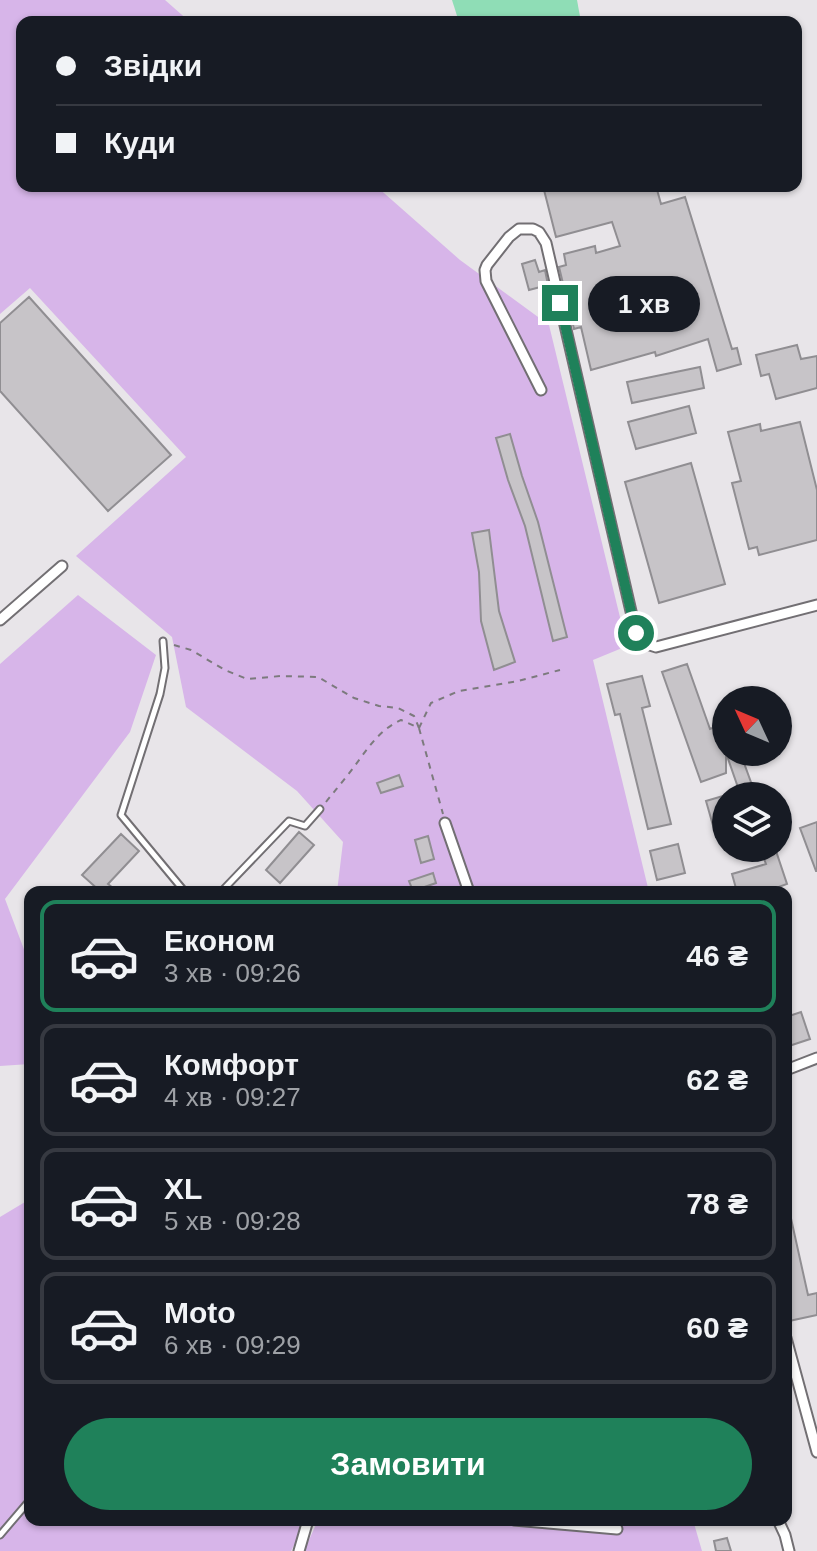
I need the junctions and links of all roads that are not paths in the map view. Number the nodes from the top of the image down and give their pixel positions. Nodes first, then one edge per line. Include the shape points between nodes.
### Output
1 (541, 390) dead end
2 (62, 566) dead end
3 (817, 605) edge
4 (0, 620) edge
5 (163, 641) dead end
6 (320, 809) road end
7 (445, 823) road end
8 (180, 886) edge
9 (227, 886) edge
10 (467, 886) edge
11 (817, 1058) edge
12 (792, 1068) edge
13 (792, 1360) edge
14 (817, 1452) edge
15 (24, 1507) edge
16 (306, 1526) edge
17 (583, 1526) edge
18 (781, 1526) edge
19 (617, 1529) dead end
20 (0, 1535) edge
21 (299, 1551) edge
22 (789, 1551) edge

1 - 3 street via 484,276 509,237 526,228 539,232 546,243 641,640 656,647
2 - 4 street
5 - 8 lane via 160,694 121,815
6 - 9 lane via 305,826 289,821
7 - 10 street
11 - 12 street
13 - 14 street
15 - 20 lane
16 - 21 street
17 - 19 street
18 - 22 street

